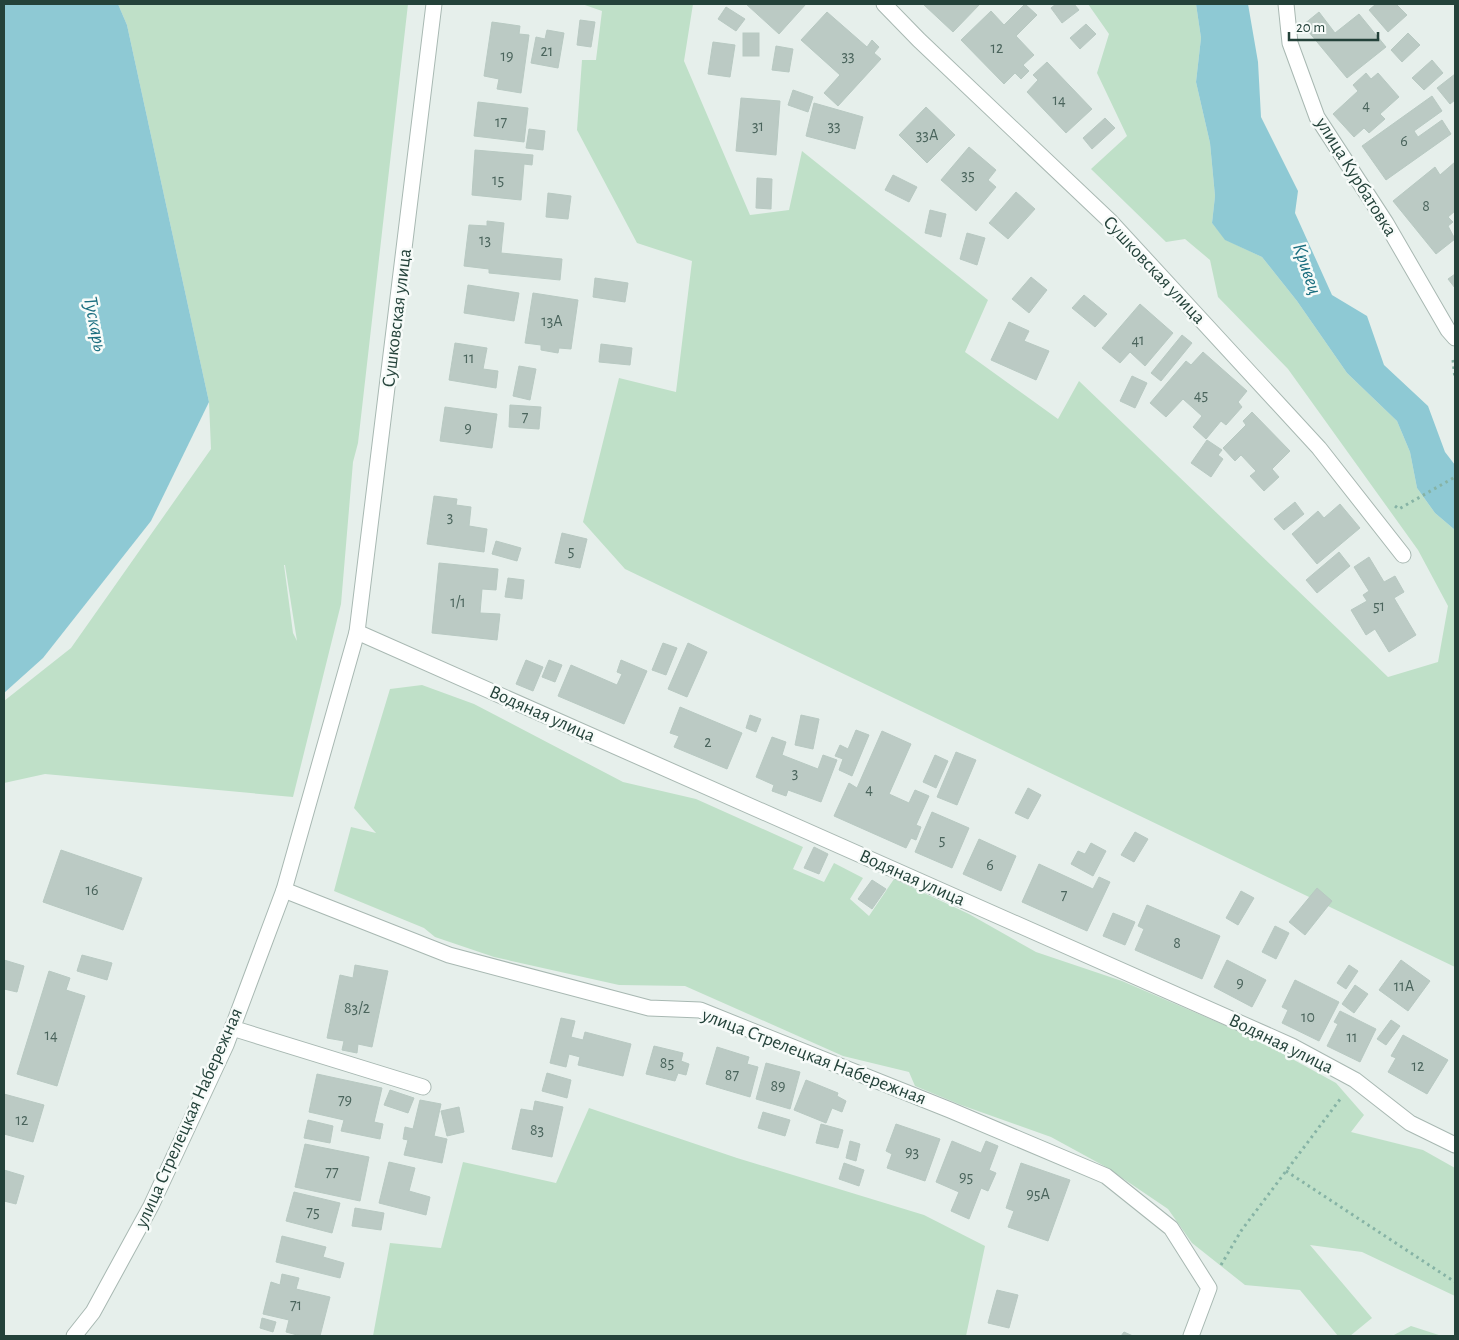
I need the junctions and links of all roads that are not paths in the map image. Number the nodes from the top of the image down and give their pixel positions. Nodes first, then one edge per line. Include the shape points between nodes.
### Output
1 (434, 4) edge
2 (884, 4) edge
3 (1286, 4) edge
4 (1455, 338) edge
5 (1403, 555) dead end
6 (357, 632) junction
7 (284, 890) junction
8 (232, 1028) junction
9 (423, 1087) dead end
10 (1455, 1144) edge
11 (74, 1336) edge
12 (1192, 1336) edge

1 - 6 street, Сушковская улица
2 - 5 street, Сушковская улица via 1111,222 1319,448
3 - 4 street, улица Курбатовка via 1290,43 1317,117
6 - 7 street, улица Стрелецкая Набережная
6 - 10 street, Водяная улица via 1292,1046 1355,1080 1410,1122
7 - 8 street, улица Стрелецкая Набережная
7 - 12 street, улица Стрелецкая Набережная via 449,954 649,1008 700,1010 1106,1176 1171,1228 1208,1288
8 - 9 street
8 - 11 street, улица Стрелецкая Набережная via 152,1206 93,1312

